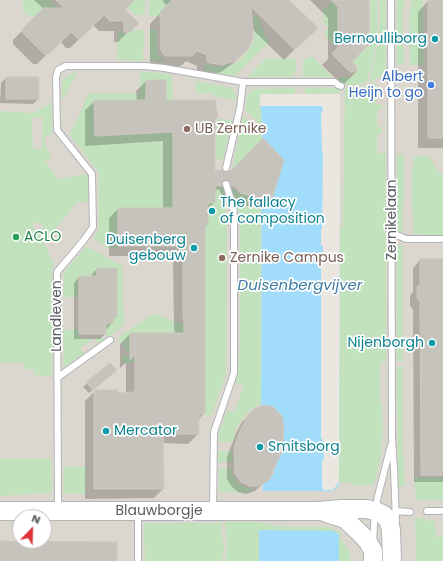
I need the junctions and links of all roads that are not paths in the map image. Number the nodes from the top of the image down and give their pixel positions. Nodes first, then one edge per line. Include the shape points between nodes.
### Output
1 (391, 0) edge
2 (243, 82) junction
3 (341, 86) dead end
4 (226, 168) dead end
5 (226, 184) dead end
6 (392, 233) junction
7 (443, 239) edge
8 (110, 340) dead end
9 (57, 378) junction
10 (392, 439) junction
11 (0, 511) edge
12 (58, 511) junction
13 (138, 511) junction
14 (213, 511) junction
15 (317, 511) junction
16 (375, 511) junction
17 (395, 511) junction
18 (427, 511) dead end
19 (443, 511) edge
20 (410, 512) dead end
21 (387, 542) edge
22 (373, 556) edge
23 (138, 561) edge

1 - 6 lane, Zernikelaan
2 - 3 lane via 335,82
2 - 4 lane via 240,108
2 - 9 lane, Landleven via 146,66 66,66 58,70 57,130 92,174 94,227 57,272
5 - 14 lane via 234,220 234,373 214,432
6 - 7 lane via 406,239
6 - 10 lane, Zernikelaan
8 - 9 lane
9 - 12 lane, Landleven
10 - 16 lane, Zernikelaan
10 - 17 lane, Zernikelaan
11 - 12 street, Blauwborgje
12 - 13 street, Blauwborgje
13 - 14 street, Blauwborgje
13 - 23 lane
14 - 15 street, Blauwborgje
15 - 16 street, Blauwborgje
15 - 22 street, Blauwborgje via 348,521 365,539
16 - 21 street via 387,518
17 - 20 lane
17 - 21 lane, Zernikelaan via 396,523
18 - 19 lane
21 - 22 lane, Zernikelaan

